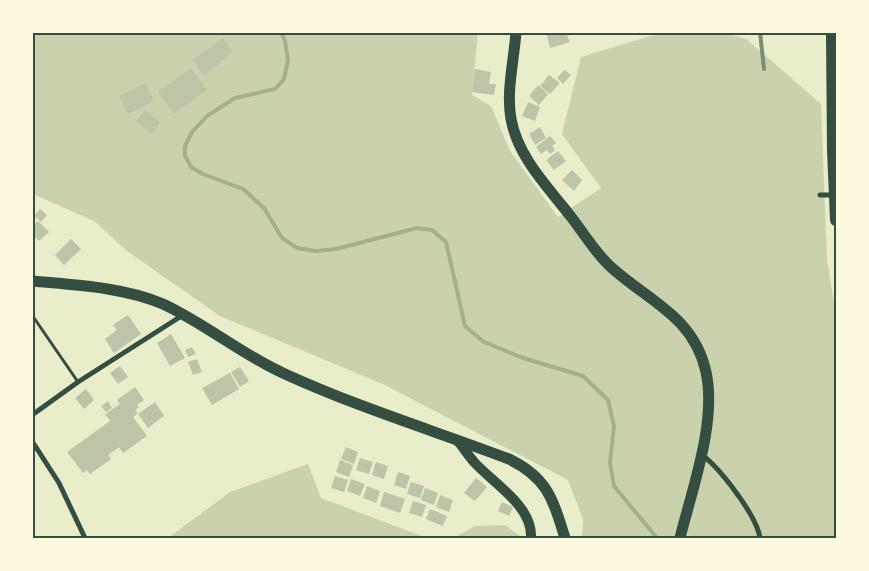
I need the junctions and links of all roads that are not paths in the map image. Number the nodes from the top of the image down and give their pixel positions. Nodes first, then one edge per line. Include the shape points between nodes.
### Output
1 (516, 32) edge
2 (832, 32) edge
3 (836, 194) edge
4 (820, 195) dead end
5 (836, 220) edge
6 (32, 281) edge
7 (32, 315) edge
8 (183, 315) junction
9 (78, 382) junction
10 (33, 415) edge
11 (457, 440) junction
12 (32, 441) edge
13 (700, 459) junction
14 (85, 538) edge
15 (531, 538) edge
16 (565, 538) edge
17 (680, 538) edge
18 (760, 538) edge

1 - 13 highway via 511,119 518,142 537,175 612,268 670,312 694,338 700,350 710,397
2 - 5 highway
3 - 4 street
6 - 8 highway via 130,294
7 - 9 lane
8 - 9 street
8 - 11 highway via 283,374
9 - 10 street
11 - 15 main road via 522,510 529,522
11 - 16 highway via 509,459 538,477 554,502
12 - 14 street via 59,483
13 - 17 highway
13 - 18 street via 716,467 743,504

